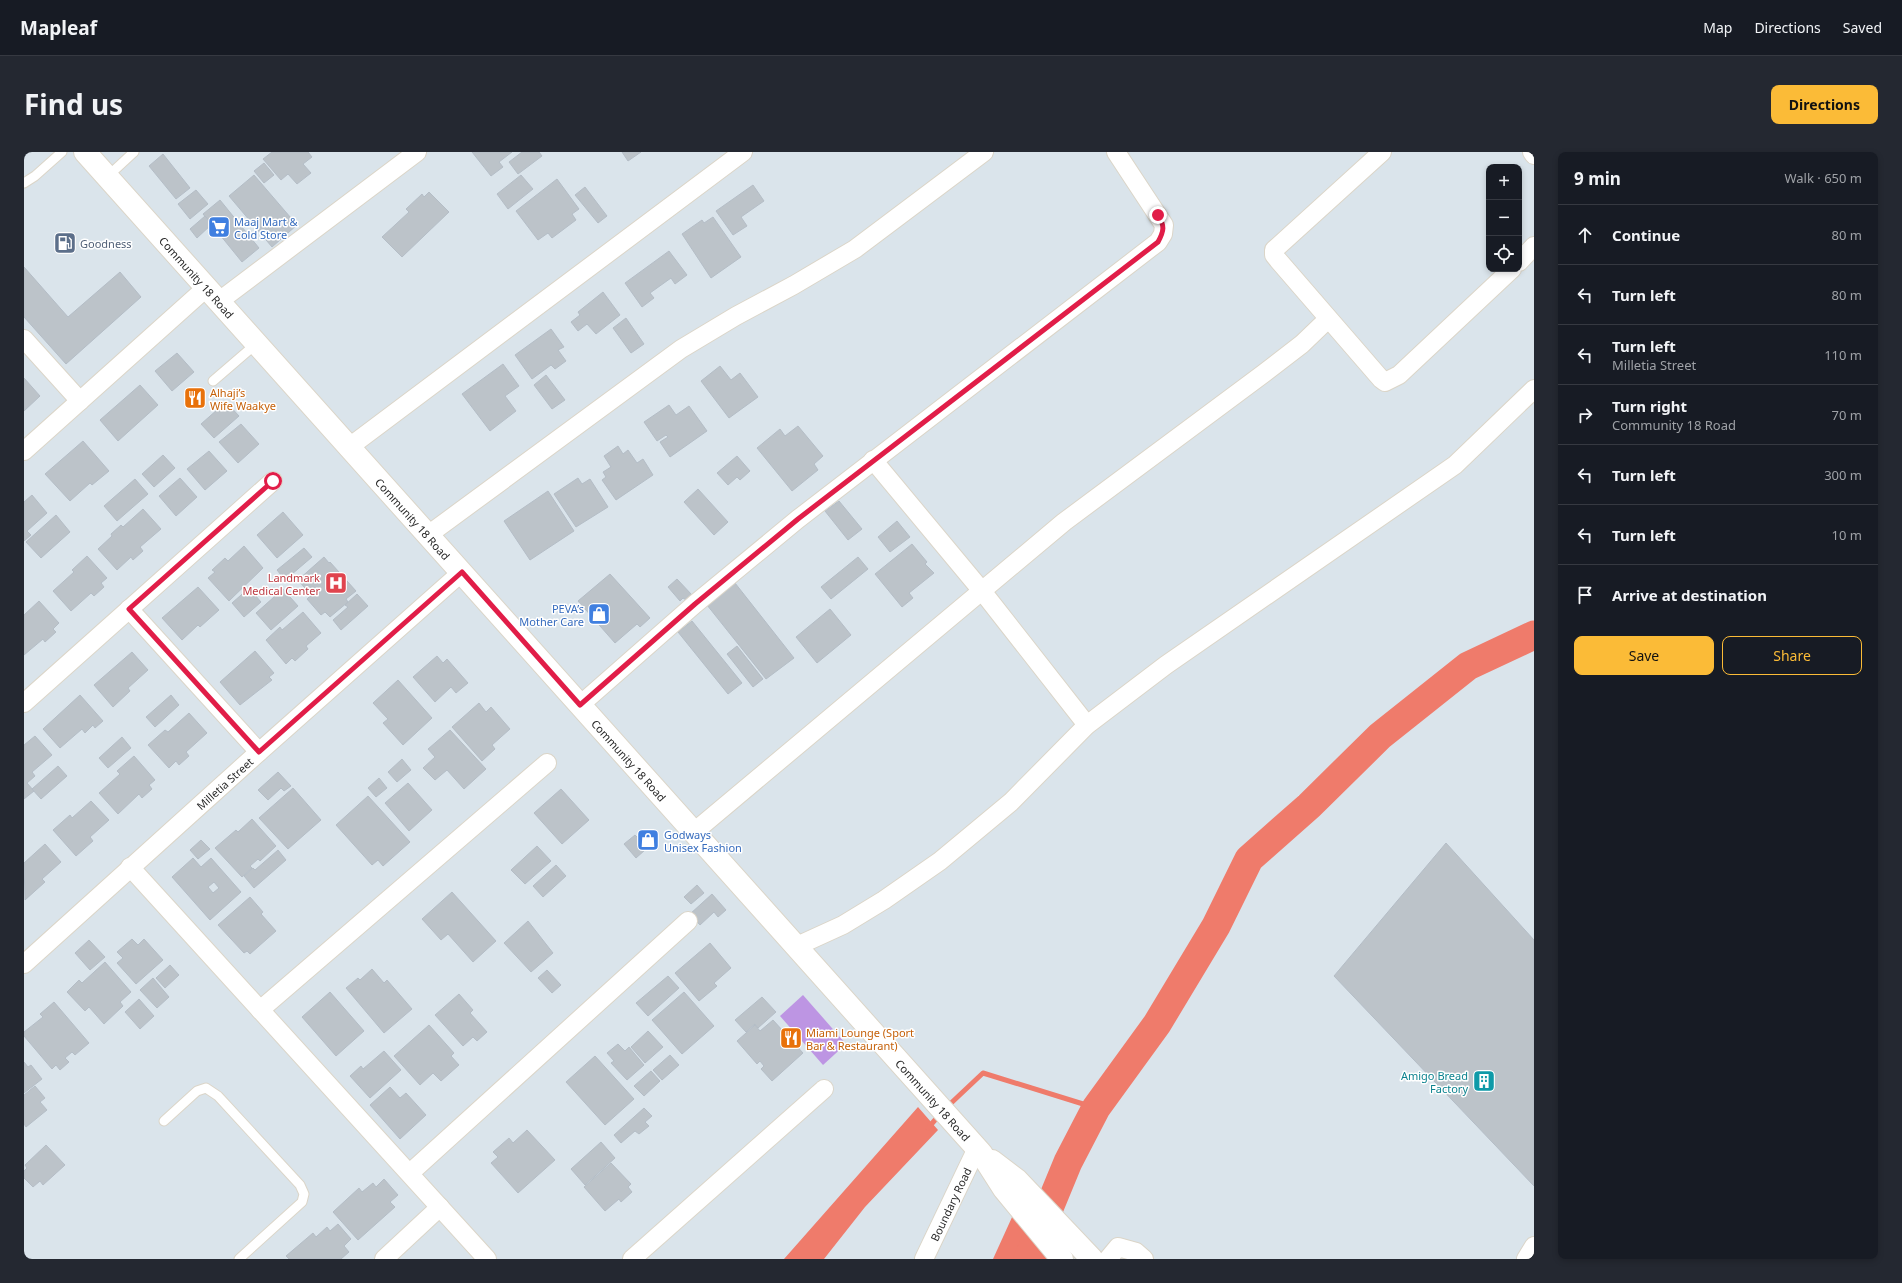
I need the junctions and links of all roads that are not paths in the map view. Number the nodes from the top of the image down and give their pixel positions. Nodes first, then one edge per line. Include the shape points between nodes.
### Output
1 (62, 152) edge
2 (85, 152) edge
3 (134, 152) edge
4 (417, 152) edge
5 (743, 152) edge
6 (984, 152) edge
7 (1116, 152) edge
8 (1382, 152) edge
9 (1532, 152) edge
10 (1534, 155) edge
11 (106, 177) junction
12 (24, 183) edge
13 (1534, 246) edge
14 (1522, 259) edge
15 (1509, 272) edge
16 (212, 295) junction
17 (1328, 319) junction
18 (24, 339) edge
19 (256, 344) junction
20 (213, 381) dead end
21 (1534, 389) edge
22 (80, 401) junction
23 (348, 448) junction
24 (24, 451) edge
25 (873, 460) junction
26 (273, 481) dead end
27 (428, 535) junction
28 (462, 572) junction
29 (982, 591) junction
30 (129, 609) junction
31 (25, 699) edge
32 (580, 705) junction
33 (1087, 725) junction
34 (259, 752) junction
35 (547, 763) dead end
36 (694, 832) junction
37 (130, 867) junction
38 (688, 921) dead end
39 (797, 946) junction
40 (24, 964) edge
41 (260, 1010) junction
42 (824, 1089) dead end
43 (164, 1121) dead end
44 (979, 1151) junction
45 (410, 1173) junction
46 (1010, 1184) junction
47 (440, 1207) junction
48 (1534, 1246) edge
49 (239, 1259) edge
50 (384, 1259) edge
51 (487, 1259) edge
52 (632, 1259) edge
53 (924, 1259) edge
54 (1062, 1259) edge
55 (1097, 1259) edge
56 (1144, 1259) edge
57 (1526, 1259) edge

1 - 12 lane
2 - 11 main road, Community 18 Road
3 - 11 lane
4 - 16 street
5 - 23 street
6 - 27 street via 855,249 681,349
7 - 25 street via 1164,226 1158,242
8 - 17 street via 1274,250 1274,255
9 - 10 street
11 - 16 main road, Community 18 Road
13 - 14 street
15 - 17 street via 1390,381 1385,382 1381,379
16 - 19 main road, Community 18 Road
16 - 22 street
17 - 29 street via 1302,344 1264,374 1074,514
18 - 22 street
19 - 20 lane
19 - 23 main road, Community 18 Road
21 - 33 street via 1455,465 1166,665
22 - 24 street
23 - 27 main road, Community 18 Road
25 - 29 street
25 - 32 street via 747,560
26 - 30 street
27 - 28 main road, Community 18 Road
28 - 32 main road, Community 18 Road
28 - 34 street, Milletia Street
29 - 33 street
29 - 36 street
30 - 31 street
30 - 34 street
32 - 36 main road, Community 18 Road
33 - 39 street via 1011,802 946,856 843,925
34 - 37 street, Milletia Street
35 - 41 street
36 - 39 main road, Community 18 Road
37 - 40 street, Milletia Street
37 - 41 street
38 - 45 street
39 - 44 main road, Community 18 Road
41 - 45 street
42 - 52 street
43 - 49 lane via 197,1091 206,1088 218,1096 300,1185 304,1194 302,1202
44 - 46 main road, Community 18 Road
44 - 53 street, Boundary Road
45 - 47 street
46 - 54 main road, Community 18 Road
46 - 55 main road, Community 18 Road
47 - 50 street
47 - 51 street
48 - 57 street
55 - 56 street via 1118,1247 1136,1252

